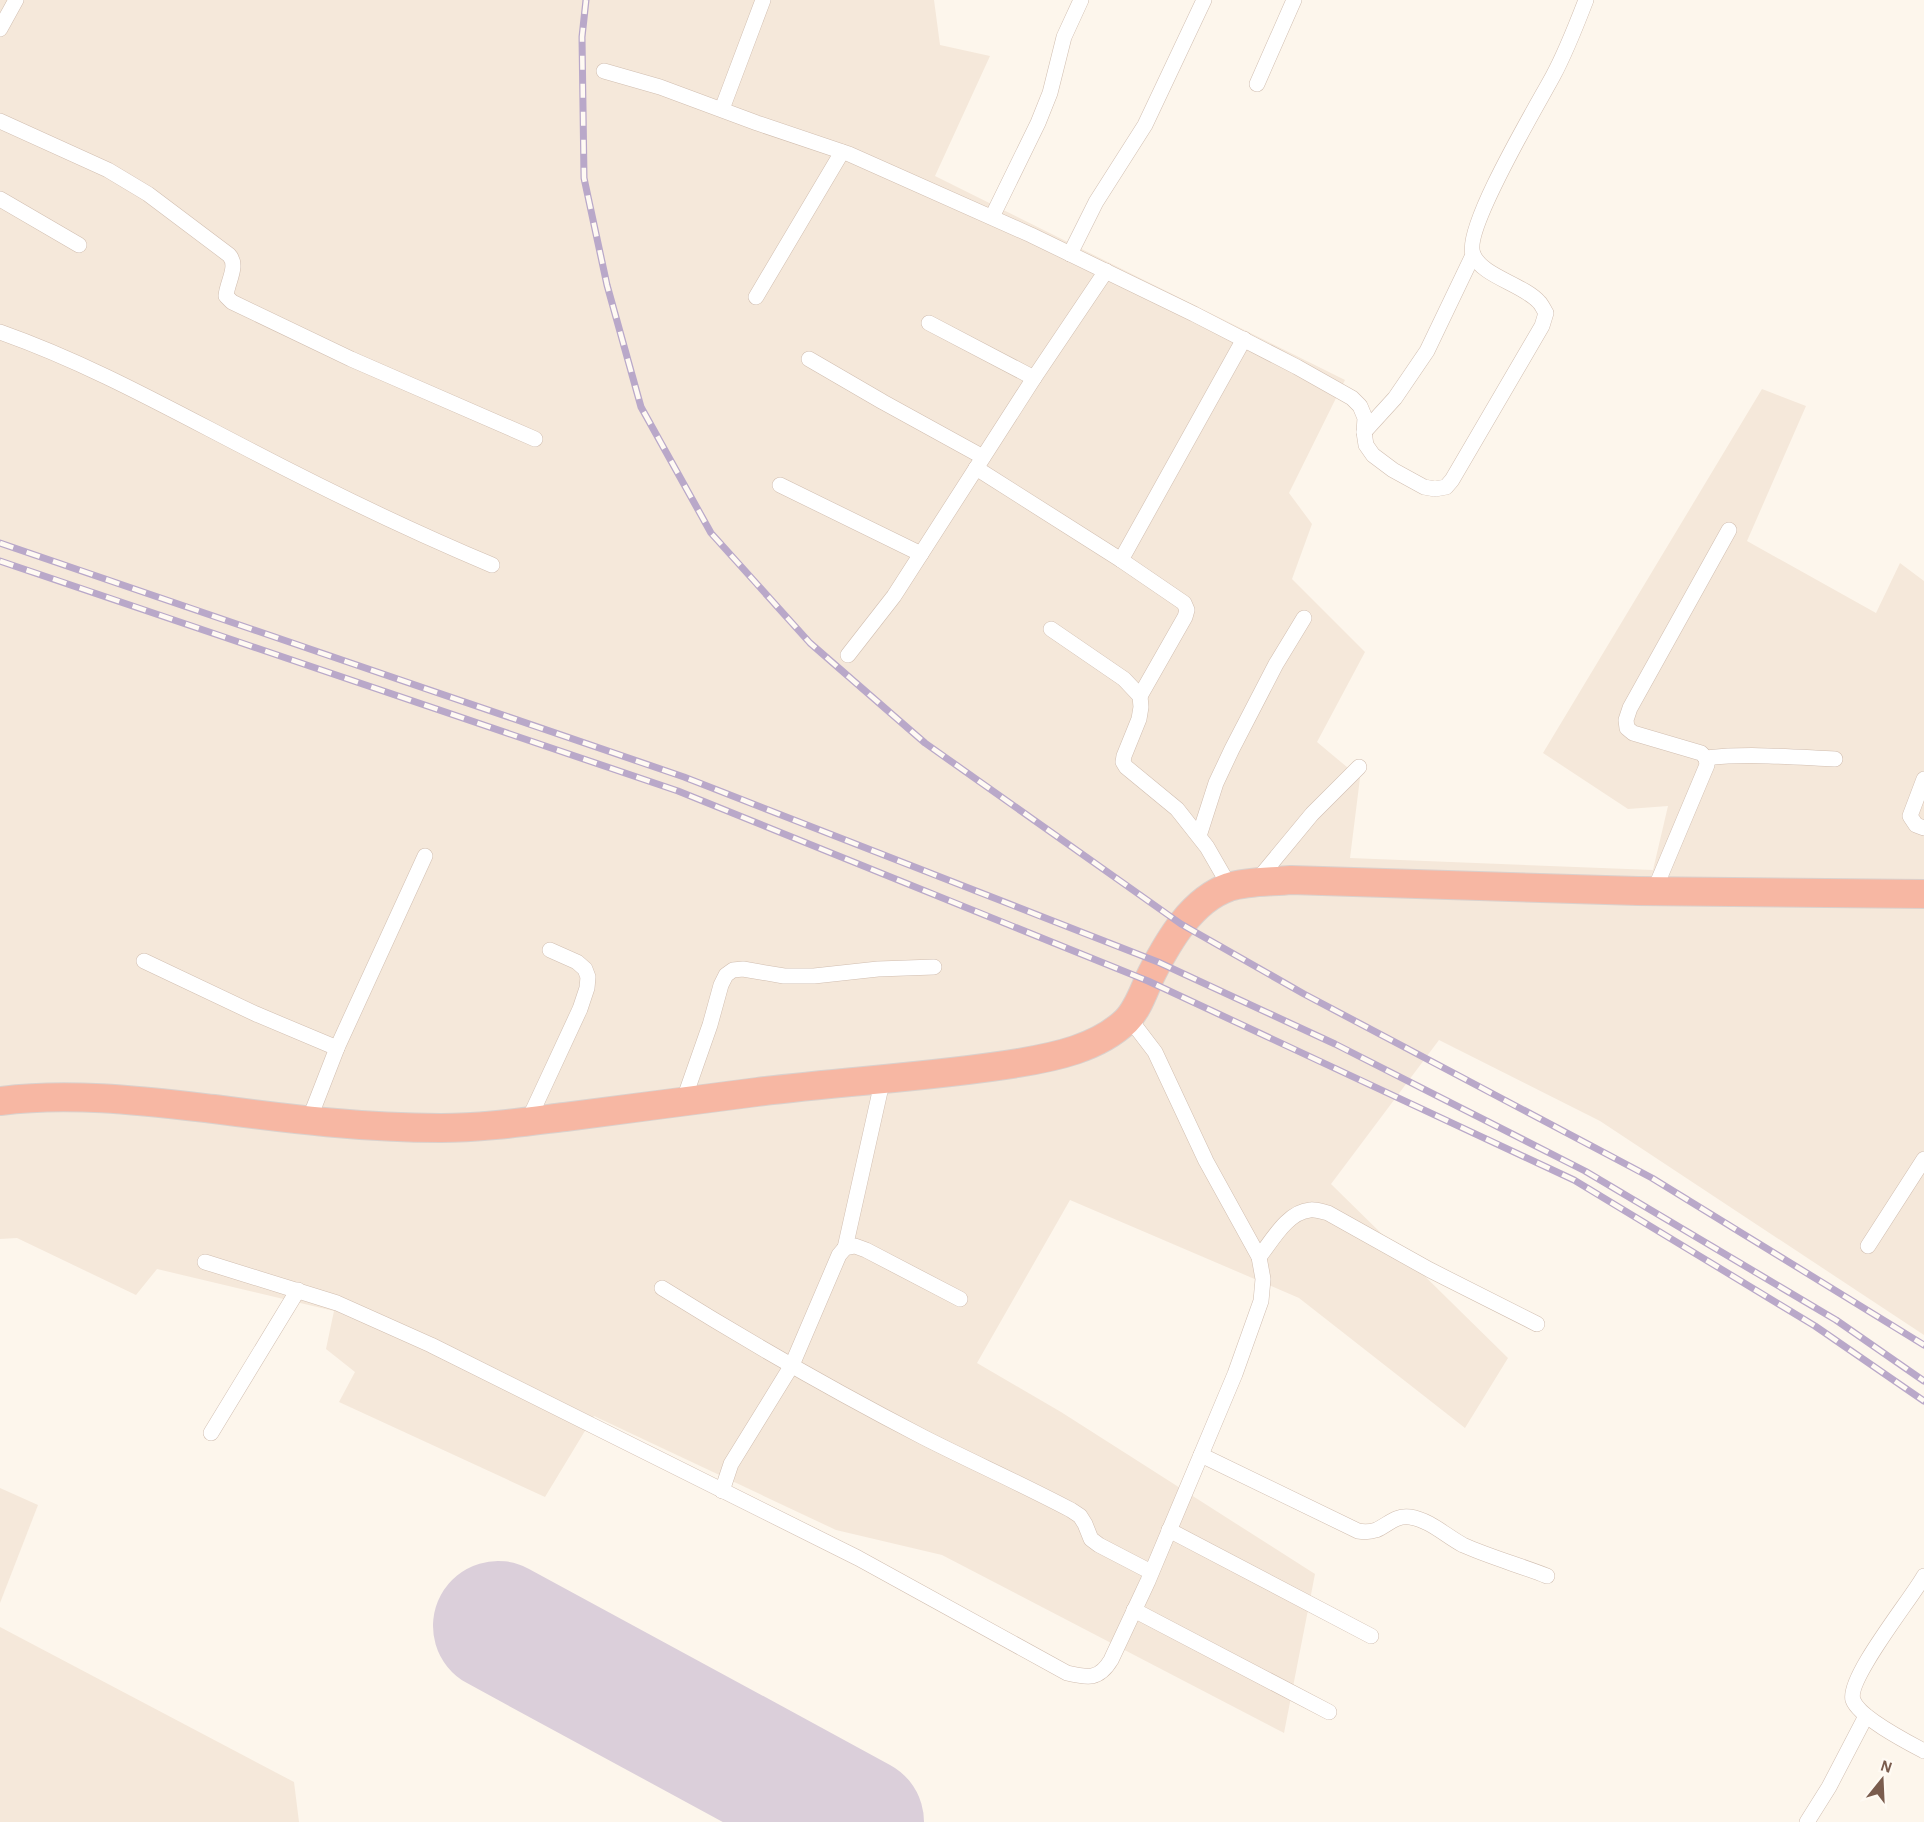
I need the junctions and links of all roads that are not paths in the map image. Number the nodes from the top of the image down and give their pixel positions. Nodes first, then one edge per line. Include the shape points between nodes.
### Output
1 (16, 0) edge
2 (763, 0) edge
3 (1081, 0) edge
4 (1204, 0) edge
5 (1294, 0) edge
6 (1586, 0) edge
7 (0, 29) edge
8 (604, 71) dead end
9 (1257, 84) dead end
10 (722, 109) junction
11 (0, 121) edge
12 (842, 152) junction
13 (0, 199) edge
14 (992, 218) junction
15 (79, 245) dead end
16 (1070, 254) junction
17 (1473, 255) junction
18 (1106, 271) junction
19 (756, 297) dead end
20 (929, 322) dead end
21 (0, 332) edge
22 (1244, 339) junction
23 (809, 359) dead end
24 (1034, 378) junction
25 (1364, 432) junction
26 (535, 439) dead end
27 (979, 462) junction
28 (780, 485) dead end
29 (1729, 530) dead end
30 (921, 554) junction
31 (1121, 560) junction
32 (492, 565) dead end
33 (1304, 618) dead end
34 (1051, 629) dead end
35 (848, 655) dead end
36 (1140, 696) junction
37 (1706, 758) junction
38 (1835, 759) dead end
39 (1359, 767) dead end
40 (1924, 779) edge
41 (1924, 828) edge
42 (1199, 836) junction
43 (425, 856) dead end
44 (1243, 885) junction
45 (1654, 891) junction
46 (1924, 894) edge
47 (550, 950) dead end
48 (144, 962) dead end
49 (934, 967) dead end
50 (1130, 1018) junction
51 (337, 1047) junction
52 (883, 1078) junction
53 (0, 1101) edge
54 (683, 1102) junction
55 (309, 1120) junction
56 (528, 1121) junction
57 (1924, 1159) edge
58 (1868, 1246) dead end
59 (845, 1248) junction
60 (1259, 1257) junction
61 (205, 1262) dead end
62 (662, 1288) dead end
63 (298, 1290) junction
64 (960, 1299) dead end
65 (1538, 1324) dead end
66 (792, 1365) junction
67 (210, 1433) dead end
68 (1201, 1455) junction
69 (722, 1491) junction
70 (1169, 1530) junction
71 (1151, 1572) junction
72 (1547, 1576) dead end
73 (1924, 1576) edge
74 (1134, 1610) junction
75 (1371, 1636) dead end
76 (1329, 1712) dead end
77 (1866, 1716) junction
78 (1924, 1751) edge
79 (1807, 1822) edge

1 - 7 street
2 - 10 street
3 - 14 street via 1064,37 1038,123
4 - 16 street via 1145,125 1096,202
5 - 9 street
6 - 17 street via 1566,50 1494,188 1471,244
8 - 10 street
10 - 12 street
11 - 26 street via 108,170 148,194 229,255 234,265 226,296 232,302
12 - 14 street
12 - 19 street
13 - 15 street
14 - 16 street
16 - 18 street
17 - 25 street via 1427,351 1395,398
17 - 25 street via 1481,266 1530,294 1546,313 1464,462 1446,487 1424,487 1373,455
18 - 22 street
18 - 24 street
20 - 24 street
21 - 32 street via 96,370 303,478
22 - 25 street via 1352,398 1365,418
22 - 31 street
23 - 27 street
24 - 27 street
27 - 30 street
27 - 31 street
28 - 30 street
29 - 37 street via 1626,720 1633,733 1691,749
30 - 35 street
31 - 36 street via 1184,603 1187,610
33 - 42 street via 1232,749
34 - 36 street via 1124,679
36 - 42 street via 1139,719 1124,756 1125,768 1177,809
37 - 38 street via 1741,755
37 - 45 street via 1705,774
39 - 44 street
40 - 41 street via 1910,816
42 - 44 street
43 - 51 street
44 - 45 highway via 1291,880
44 - 50 highway via 1212,896 1181,924
45 - 46 highway
47 - 56 street via 585,969 587,988
48 - 51 street
49 - 54 street via 814,976 733,970 721,985
50 - 52 highway via 1092,1042 1052,1056 940,1074
50 - 60 street via 1155,1052 1206,1161
51 - 55 street
52 - 54 highway
52 - 59 street
53 - 55 highway via 80,1096
54 - 56 highway
55 - 56 highway via 370,1127 444,1128
57 - 58 street
59 - 64 street via 866,1250
59 - 66 street
60 - 65 street via 1296,1214 1310,1210 1328,1213
60 - 68 street via 1261,1301
61 - 63 street
62 - 66 street
63 - 67 street
63 - 69 street via 431,1345
66 - 69 street via 731,1464
66 - 71 street via 914,1432 1071,1510 1080,1516 1090,1539
68 - 70 street
68 - 72 street via 1358,1531 1368,1532 1397,1517 1410,1517 1438,1528 1468,1547
69 - 74 street via 858,1558 1067,1673 1096,1676 1106,1670
70 - 71 street
70 - 75 street
71 - 74 street
73 - 77 street via 1855,1684 1853,1700
74 - 76 street
77 - 78 street
77 - 79 street

